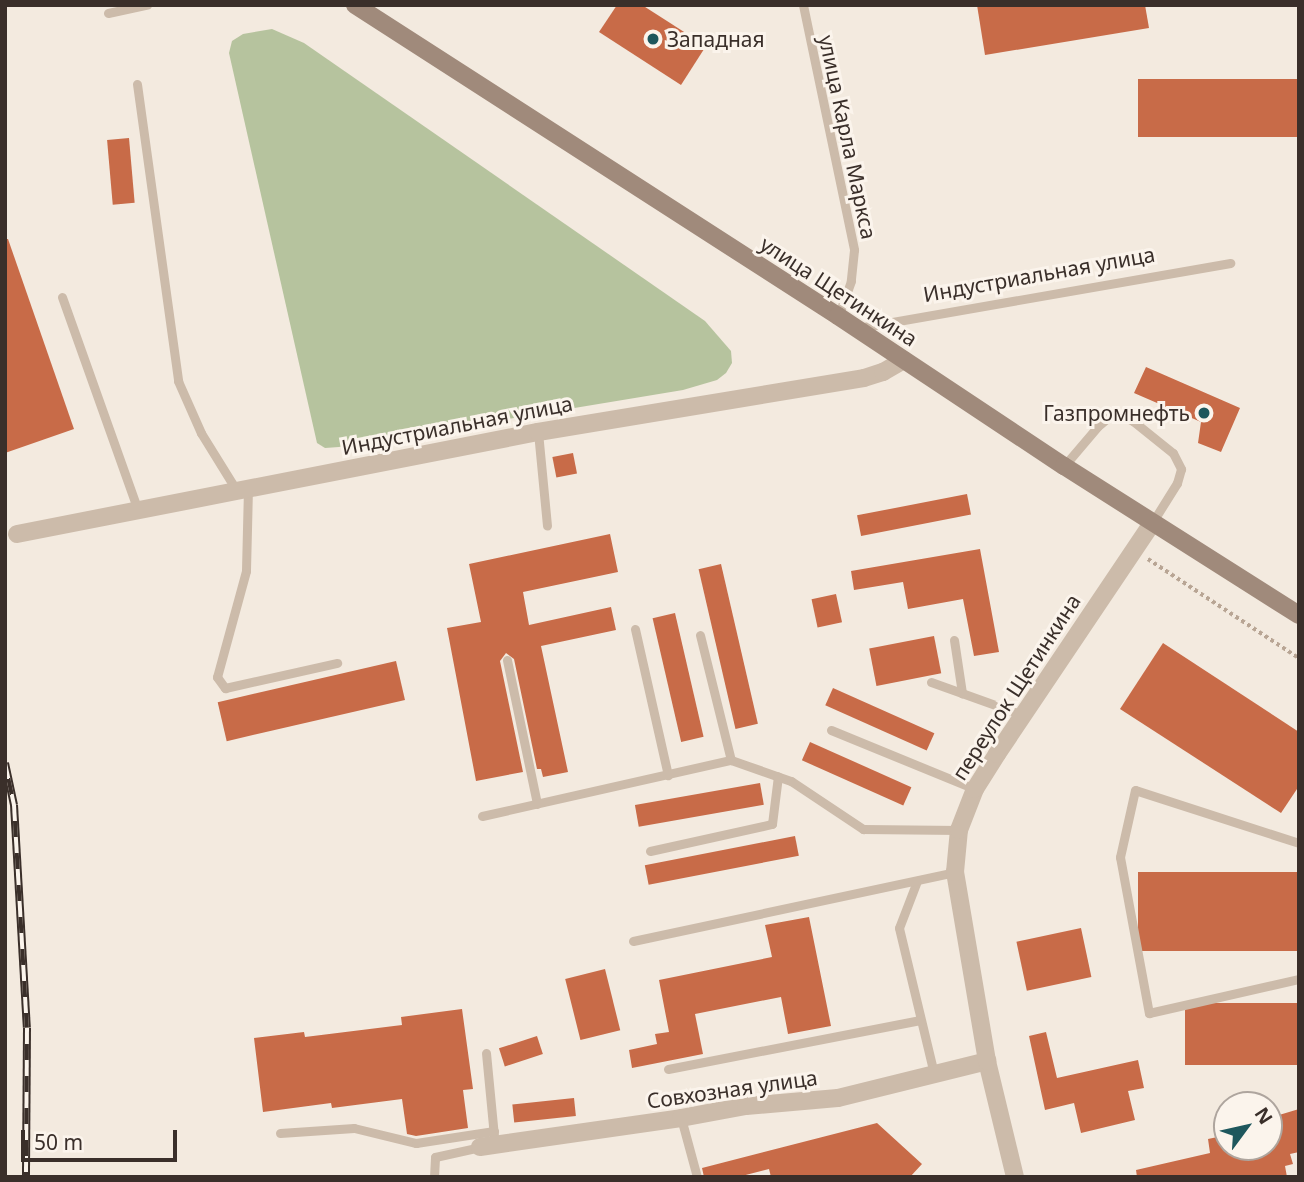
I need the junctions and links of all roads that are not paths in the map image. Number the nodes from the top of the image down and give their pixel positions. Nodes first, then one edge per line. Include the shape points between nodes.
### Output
1 (147, 5) edge
2 (355, 5) edge
3 (803, 5) edge
4 (108, 13) dead end
5 (138, 84) dead end
6 (1230, 263) dead end
7 (62, 297) dead end
8 (838, 316) junction
9 (857, 329) junction
10 (904, 360) junction
11 (538, 432) junction
12 (1064, 467) junction
13 (243, 489) junction
14 (138, 510) junction
15 (1152, 523) junction
16 (547, 526) dead end
17 (17, 534) dead end
18 (1299, 615) edge
19 (635, 629) dead end
20 (700, 635) dead end
21 (954, 640) dead end
22 (507, 660) dead end
23 (337, 663) dead end
24 (931, 682) dead end
25 (962, 693) junction
26 (1023, 715) junction
27 (831, 730) dead end
28 (731, 760) junction
29 (668, 775) junction
30 (778, 776) junction
31 (975, 789) junction
32 (537, 804) junction
33 (482, 816) dead end
34 (959, 830) junction
35 (1299, 843) edge
36 (650, 851) dead end
37 (955, 872) junction
38 (917, 881) junction
39 (633, 941) dead end
40 (1299, 979) edge
41 (920, 1020) junction
42 (486, 1053) dead end
43 (987, 1061) junction
44 (668, 1069) dead end
45 (935, 1076) junction
46 (681, 1118) junction
47 (281, 1133) dead end
48 (490, 1141) junction
49 (434, 1177) edge
50 (696, 1177) edge
51 (1016, 1177) edge

1 - 4 lane
2 - 8 street, улица Щетинкина
3 - 8 lane, улица Карла Маркса via 854,250 851,281
5 - 13 lane via 178,382 201,433
6 - 9 lane, Индустриальная улица
7 - 14 lane
8 - 9 street, улица Щетинкина
9 - 10 street, улица Щетинкина
10 - 11 street, Индустриальная улица via 864,377
10 - 12 street, улица Щетинкина
11 - 13 street, Индустриальная улица
11 - 16 lane
12 - 15 street, улица Щетинкина
12 - 15 lane via 1110,416 1122,415 1133,421 1173,453 1181,469
13 - 14 street, Индустриальная улица
13 - 23 lane via 246,571 217,677 225,688
14 - 17 street, Индустриальная улица
15 - 18 street, улица Щетинкина
15 - 26 street, переулок Щетинкина
19 - 29 lane
20 - 28 lane
21 - 25 lane
22 - 32 lane
24 - 25 lane
25 - 26 lane
26 - 31 street, переулок Щетинкина
27 - 31 lane
28 - 29 lane
28 - 30 lane
29 - 32 lane
30 - 34 lane via 791,780 863,830
30 - 36 lane via 772,824
31 - 34 street, переулок Щетинкина
32 - 33 lane
34 - 37 street, переулок Щетинкина
35 - 40 lane via 1135,790 1120,857 1149,1013
37 - 38 lane
37 - 43 street, переулок Щетинкина
38 - 39 lane
38 - 41 lane via 899,928
41 - 44 lane
41 - 45 lane
42 - 48 lane
43 - 45 street, Совхозная улица
43 - 51 street, переулок Щетинкина
45 - 46 street, Совхозная улица via 838,1098 757,1104
46 - 48 street, Совхозная улица
46 - 50 lane
47 - 48 lane via 354,1128 416,1143
48 - 49 lane via 435,1157

